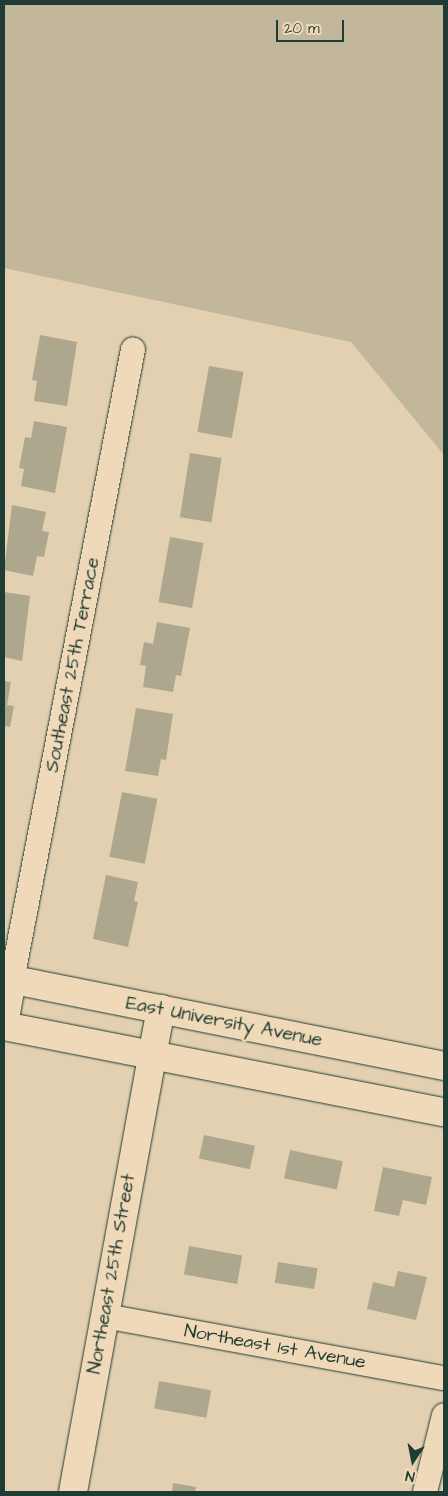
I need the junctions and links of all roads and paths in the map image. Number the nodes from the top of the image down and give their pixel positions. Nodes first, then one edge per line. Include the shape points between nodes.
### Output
1 (133, 349) dead end
2 (8, 979) edge
3 (162, 1009) junction
4 (4, 1025) edge
5 (152, 1056) junction
6 (444, 1066) edge
7 (444, 1112) edge
8 (105, 1316) junction
9 (444, 1378) edge
10 (444, 1415) edge
11 (432, 1487) edge
12 (73, 1492) edge

1 - 2 street, Southeast 25th Terrace
2 - 3 main road, East University Avenue
2 - 4 main road
3 - 5 main road, Northeast 25th Street
3 - 6 main road, East University Avenue
4 - 5 main road
5 - 7 main road
5 - 8 main road, Northeast 25th Street
8 - 9 street, Northeast 1st Avenue
8 - 12 main road, Northeast 25th Street
10 - 11 street

